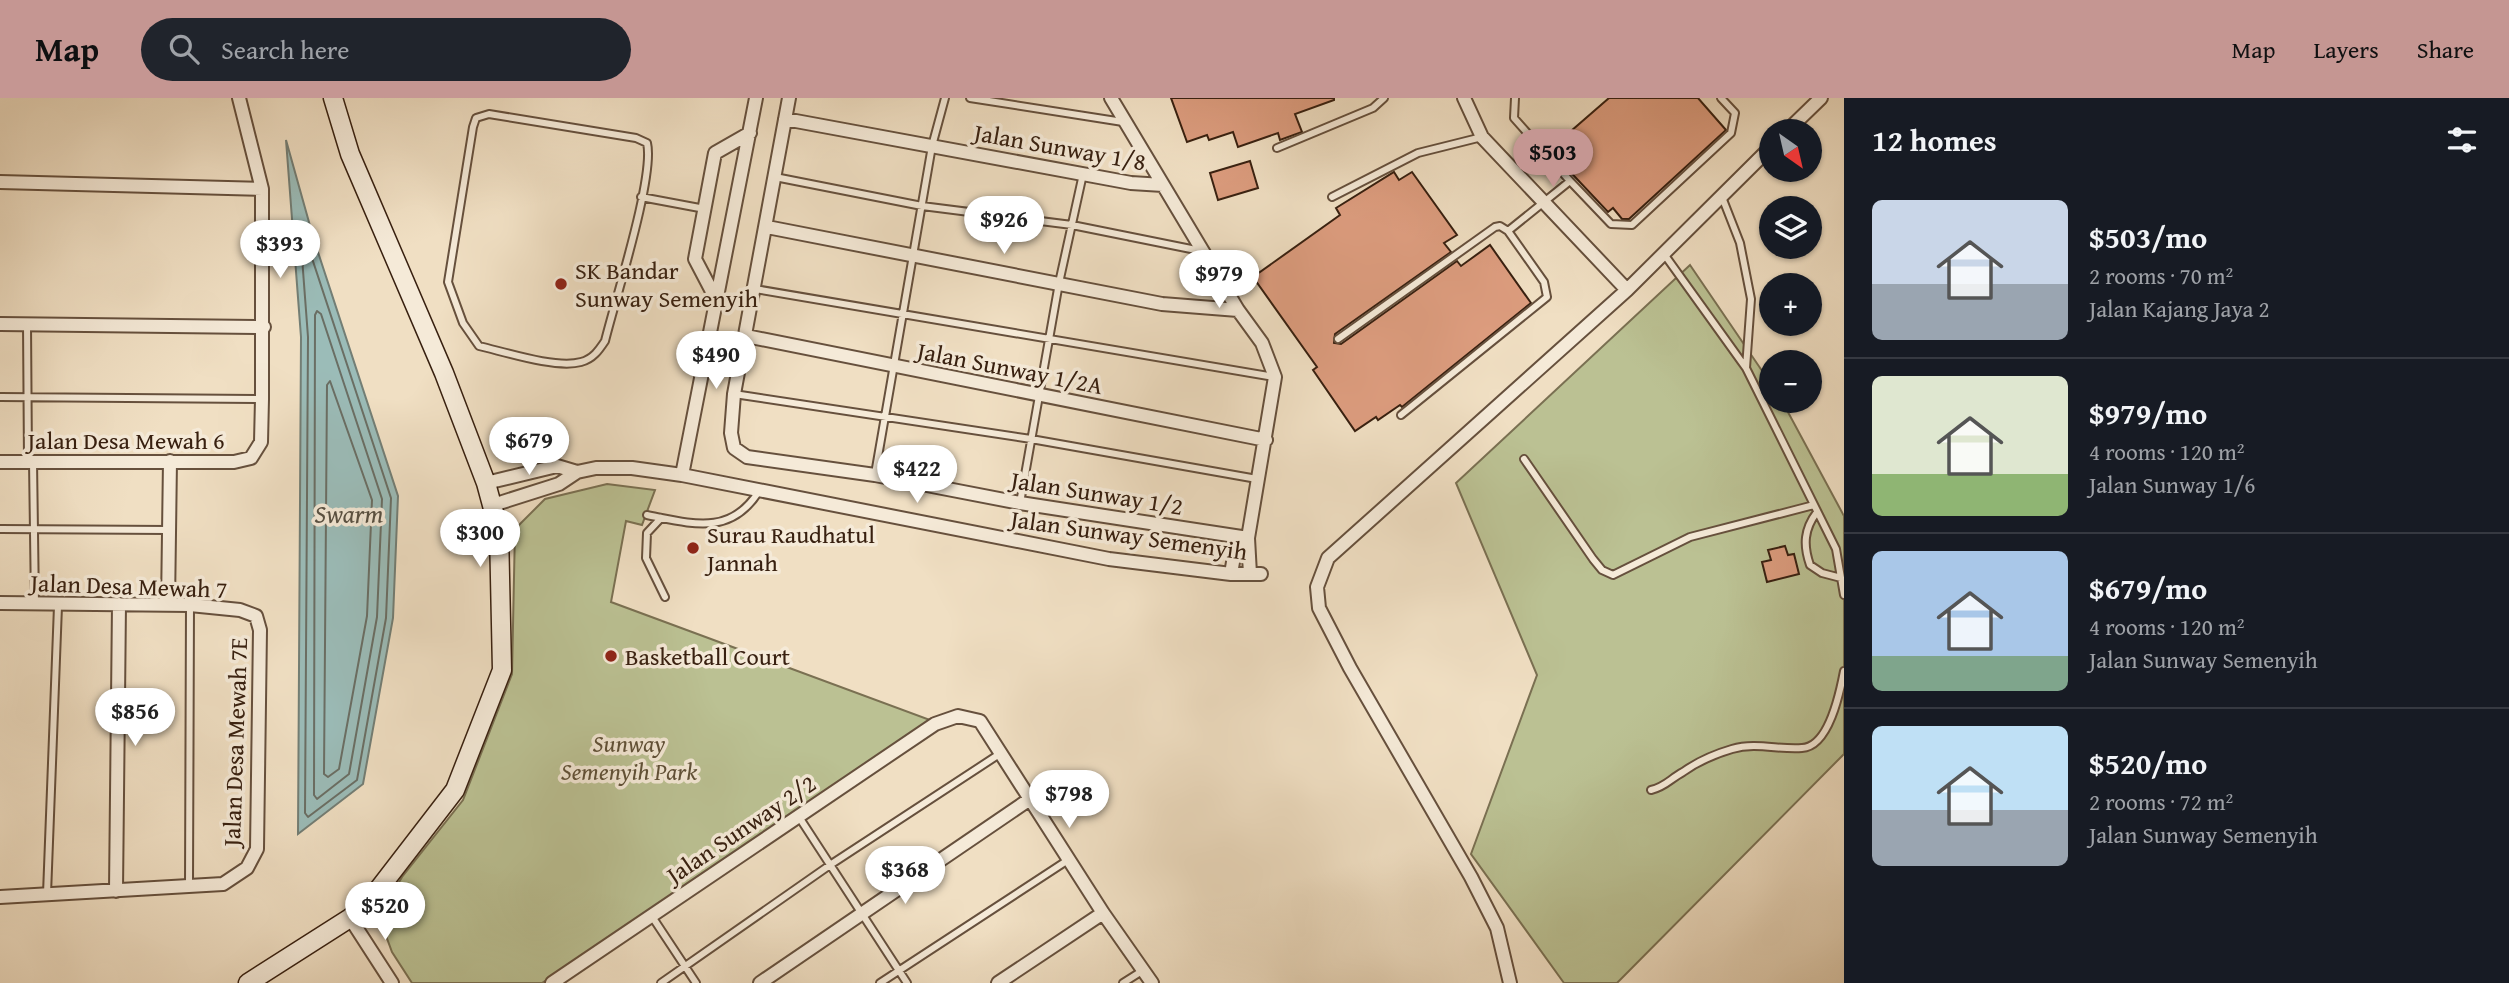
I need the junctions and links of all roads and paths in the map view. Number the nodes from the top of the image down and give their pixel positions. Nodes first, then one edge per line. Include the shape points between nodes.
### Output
1 (239, 98) edge
2 (333, 98) edge
3 (756, 98) edge
4 (789, 98) edge
5 (945, 98) edge
6 (970, 98) edge
7 (1111, 98) edge
8 (1384, 98) edge
9 (1464, 98) edge
10 (1515, 98) edge
11 (1721, 98) edge
12 (1821, 98) edge
13 (785, 119) junction
14 (1799, 119) edge
15 (1126, 123) junction
16 (750, 133) junction
17 (1482, 137) junction
18 (932, 146) junction
19 (1277, 148) dead end
20 (1759, 160) edge
21 (1083, 174) junction
22 (775, 177) junction
23 (1570, 181) junction
24 (0, 182) edge
25 (1163, 185) junction
26 (262, 190) junction
27 (641, 197) junction
28 (1332, 197) dead end
29 (1723, 197) junction
30 (1544, 204) junction
31 (922, 206) junction
32 (706, 209) junction
33 (1072, 225) junction
34 (766, 227) junction
35 (1508, 231) junction
36 (1204, 251) junction
37 (1664, 254) junction
38 (913, 255) junction
39 (1059, 283) junction
40 (755, 289) junction
41 (1627, 290) junction
42 (717, 301) junction
43 (1238, 310) junction
44 (903, 314) junction
45 (0, 324) edge
46 (27, 324) junction
47 (264, 327) junction
48 (746, 336) junction
49 (1049, 338) junction
50 (1338, 340) dead end
51 (894, 366) junction
52 (1746, 368) junction
53 (1275, 377) junction
54 (734, 394) junction
55 (1039, 395) junction
56 (0, 397) edge
57 (27, 397) junction
58 (262, 398) junction
59 (1401, 415) dead end
60 (885, 417) junction
61 (1031, 439) junction
62 (1266, 440) junction
63 (1524, 459) dead end
64 (30, 460) junction
65 (170, 461) junction
66 (0, 462) edge
67 (577, 472) junction
68 (681, 475) junction
69 (875, 475) junction
70 (1259, 479) junction
71 (486, 483) junction
72 (759, 491) junction
73 (1020, 503) junction
74 (493, 505) junction
75 (1816, 509) junction
76 (647, 515) dead end
77 (661, 518) junction
78 (0, 529) edge
79 (35, 529) junction
80 (170, 530) junction
81 (1248, 538) junction
82 (1231, 573) junction
83 (1841, 578) junction
84 (1844, 595) edge
85 (665, 597) dead end
86 (0, 603) edge
87 (35, 604) junction
88 (119, 604) junction
89 (168, 605) junction
90 (190, 605) junction
91 (58, 606) junction
92 (256, 616) joint
93 (1844, 671) edge
94 (1001, 753) junction
95 (1651, 790) dead end
96 (1030, 799) junction
97 (798, 816) junction
98 (1068, 860) junction
99 (830, 865) junction
100 (188, 887) junction
101 (116, 891) junction
102 (47, 896) junction
103 (0, 897) edge
104 (1102, 913) junction
105 (651, 915) junction
106 (862, 915) junction
107 (350, 918) junction
108 (685, 967) junction
109 (1144, 970) junction
110 (899, 971) junction
111 (248, 983) edge
112 (392, 983) edge
113 (552, 983) edge
114 (661, 983) edge
115 (696, 983) edge
116 (760, 983) edge
117 (880, 983) edge
118 (907, 983) edge
119 (998, 983) edge
120 (1123, 983) edge
121 (1153, 983) edge
122 (1510, 983) edge

1 - 26 street
2 - 71 street via 350,154
3 - 16 street
4 - 13 street
5 - 18 lane
6 - 15 lane
7 - 15 street
8 - 19 lane via 1373,108
9 - 17 street
10 - 23 lane via 1514,118
11 - 23 lane via 1735,113 1731,133 1632,225 1611,223
12 - 14 street
13 - 18 street, Jalan Sunway 1/8
13 - 22 street
15 - 25 street
16 - 32 street via 715,153
16 - 42 street
17 - 28 lane via 1418,153
17 - 30 street
18 - 21 street, Jalan Sunway 1/8
18 - 31 lane
20 - 29 street
21 - 25 street, Jalan Sunway 1/8
21 - 33 lane
22 - 31 lane
22 - 34 street
23 - 30 lane
24 - 26 street
25 - 36 street
26 - 47 street
27 - 27 lane via 605,341 596,354 583,362 565,364 479,346 463,323 448,282 476,118 489,114 647,143 650,155
27 - 32 lane
29 - 37 street
29 - 52 lane via 1740,243 1751,299
30 - 35 lane
30 - 41 street
31 - 33 lane
31 - 38 lane
32 - 42 street via 695,259
33 - 36 lane
33 - 39 lane
34 - 38 street
34 - 40 street
35 - 50 lane via 1494,227
35 - 59 lane via 1544,282 1547,297
36 - 43 street
37 - 41 street
37 - 52 lane
38 - 39 street
38 - 44 lane
39 - 43 street via 1162,304
39 - 49 lane
40 - 44 lane
40 - 48 street
41 - 122 street via 1355,532 1328,558 1317,587 1319,608 1350,668 1482,897 1497,928
42 - 68 street
43 - 53 street via 1262,343
44 - 49 lane
44 - 51 lane
45 - 46 street
46 - 47 street
46 - 57 lane
47 - 58 street
48 - 51 street, Jalan Sunway 1/2A
48 - 54 street
49 - 53 lane
49 - 55 lane
51 - 55 street, Jalan Sunway 1/2A
51 - 60 lane
52 - 75 lane
53 - 62 street
54 - 60 lane
54 - 69 street, Jalan Sunway 1/2 via 734,448 747,457
55 - 61 lane
55 - 62 street, Jalan Sunway 1/2A
56 - 57 lane
57 - 58 lane
57 - 64 lane
58 - 65 street, Jalan Desa Mewah 6 via 261,442 251,458
60 - 61 lane
60 - 69 lane
61 - 70 lane
61 - 73 lane
62 - 70 street
63 - 75 lane via 1593,559 1612,575 1690,537
64 - 65 street, Jalan Desa Mewah 6
64 - 66 street, Jalan Desa Mewah 6
64 - 79 lane
65 - 80 street
67 - 68 street, Jalan Sunway Semenyih via 632,468
67 - 71 street, Jalan Sunway Semenyih via 557,466
67 - 74 street, Jalan Sunway Semenyih via 559,484
68 - 72 street, Jalan Sunway Semenyih
69 - 73 street, Jalan Sunway 1/2
70 - 81 street
71 - 74 street
72 - 77 lane via 747,510 718,524
72 - 82 street, Jalan Sunway Semenyih via 1109,559
73 - 81 street, Jalan Sunway 1/2
74 - 107 street via 499,531 502,670 455,790 368,903
75 - 83 lane via 1836,548
75 - 83 lane via 1805,536 1810,565
76 - 77 lane
77 - 85 lane via 647,533 646,558
78 - 79 lane
79 - 80 lane
79 - 87 lane
80 - 89 street
81 - 82 street via 1234,556
81 - 82 street, Jalan Sunway Semenyih via 1256,574
83 - 84 lane
86 - 87 street, Jalan Desa Mewah 7
87 - 91 street, Jalan Desa Mewah 7
88 - 89 street, Jalan Desa Mewah 7
88 - 91 street, Jalan Desa Mewah 7
88 - 101 street
89 - 90 street, Jalan Desa Mewah 7
90 - 92 street, Jalan Desa Mewah 7
90 - 100 lane
91 - 102 lane
92 - 100 street, Jalan Desa Mewah 7E via 260,630 257,849 247,868 223,884
93 - 95 lane via 1829,725 1805,749 1770,745 1733,749 1681,773 1665,787
94 - 96 street
94 - 97 street, Jalan Sunway 2/2 via 980,721 958,716 935,724
94 - 99 lane
96 - 98 street
96 - 106 street
97 - 99 lane
97 - 105 street, Jalan Sunway 2/2
98 - 104 street
98 - 110 lane
99 - 106 lane
99 - 108 lane
100 - 101 street
101 - 102 street
102 - 103 street
104 - 109 street
104 - 119 street
105 - 108 lane
105 - 113 street, Jalan Sunway 2/2
106 - 110 lane
106 - 116 street
107 - 111 street
107 - 112 street
108 - 114 lane
108 - 115 lane
109 - 120 lane
109 - 121 street
110 - 117 lane
110 - 118 lane

